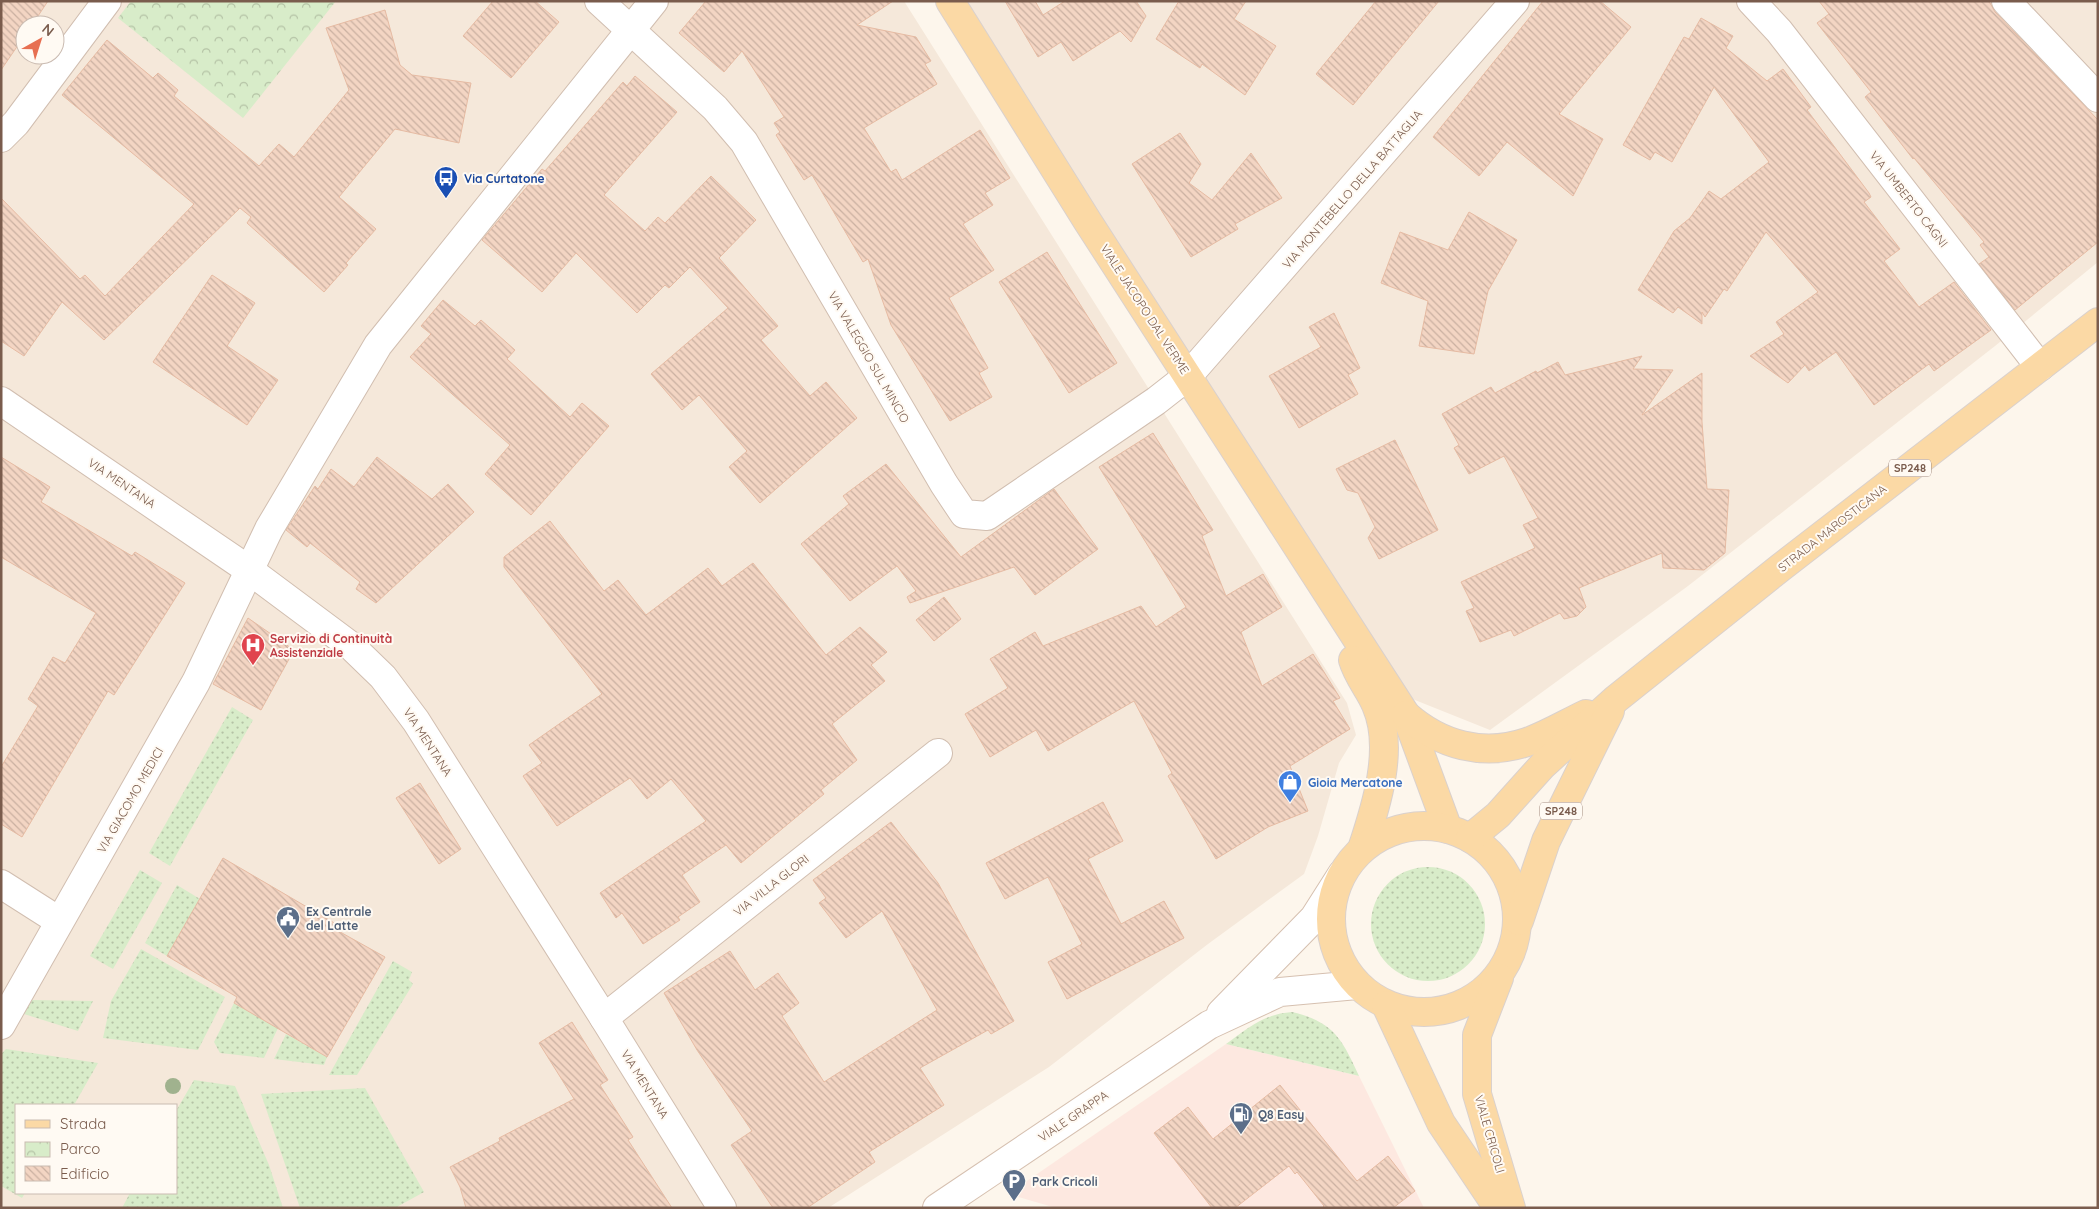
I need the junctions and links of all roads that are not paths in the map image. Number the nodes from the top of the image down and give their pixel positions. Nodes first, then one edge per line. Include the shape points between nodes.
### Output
1 (107, 1) edge
2 (599, 1) edge
3 (654, 1) edge
4 (950, 1) edge
5 (1515, 1) edge
6 (1751, 1) edge
7 (2006, 1) edge
8 (630, 30) junction
9 (2098, 98) edge
10 (1, 138) edge
11 (2098, 322) edge
12 (2040, 367) junction
13 (1188, 376) junction
14 (1, 401) edge
15 (249, 570) junction
16 (1342, 616) junction
17 (1616, 700) junction
18 (1406, 715) junction
19 (938, 753) dead end
20 (1459, 833) junction
21 (1362, 849) junction
22 (1342, 874) junction
23 (1, 884) edge
24 (60, 921) junction
25 (1517, 927) junction
26 (1501, 973) junction
27 (1357, 985) junction
28 (1386, 1005) junction
29 (604, 1018) junction
30 (1, 1024) edge
31 (1209, 1025) junction
32 (939, 1207) edge
33 (722, 1208) edge
34 (1498, 1208) edge
35 (1511, 1208) edge

1 - 10 street via 16,123
2 - 8 street, VIA VALEGGIO SUL MINCIO
3 - 8 street
4 - 13 main road, VIALE JACOPO DAL VERME
5 - 13 street, VIA MONTEBELLO DELLA BATTAGLIA
6 - 12 street, VIA UMBERTO CAGNI via 1779,31
7 - 9 street
8 - 13 street, VIA VALEGGIO SUL MINCIO via 715,108 744,142 964,514 987,516
8 - 15 street via 378,345 269,530
11 - 12 main road, STRADA MAROSTICANA / SP248
12 - 17 main road, STRADA MAROSTICANA / SP248 via 1780,568
13 - 16 main road, VIALE JACOPO DAL VERME
14 - 15 street, VIA MENTANA
15 - 24 street, VIA GIACOMO MEDICI via 196,682
15 - 29 street, VIA MENTANA via 351,646 383,677 416,721
16 - 18 main road, VIALE JACOPO DAL VERME
16 - 21 main road, VIALE JACOPO DAL VERME via 1355,666 1376,705 1383,726 1384,754 1374,812
17 - 18 main road, STRADA MAROSTICANA via 1528,742 1496,749 1466,747 1448,741 1422,728
17 - 20 main road, STRADA MAROSTICANA / SP248 via 1543,765 1498,814
17 - 25 main road, STRADA MAROSTICANA / SP248 via 1546,841
18 - 20 main road, VIALE JACOPO DAL VERME
19 - 29 street, VIA VILLA GLORI
20 - 21 main road, SP248 via 1417,826 1388,833
20 - 25 main road, SP248 via 1491,854 1507,876 1515,900
21 - 22 main road, SP248
22 - 27 main road, SP248 via 1332,902 1331,932 1340,961
22 - 31 street, VIALE GRAPPA / SP248 via 1314,918
23 - 24 street
24 - 30 street, VIA GIACOMO MEDICI
25 - 26 main road, SP248 via 1512,951
26 - 28 main road, SP248 via 1483,992 1461,1005 1437,1012 1411,1012
26 - 35 main road, VIALE CRICOLI via 1477,1035 1477,1094
27 - 28 main road, SP248
27 - 31 street, VIALE GRAPPA / SP248 via 1280,992
28 - 34 main road, VIALE CRICOLI via 1441,1123
29 - 33 street, VIA MENTANA
31 - 32 street, VIALE GRAPPA / SP248

